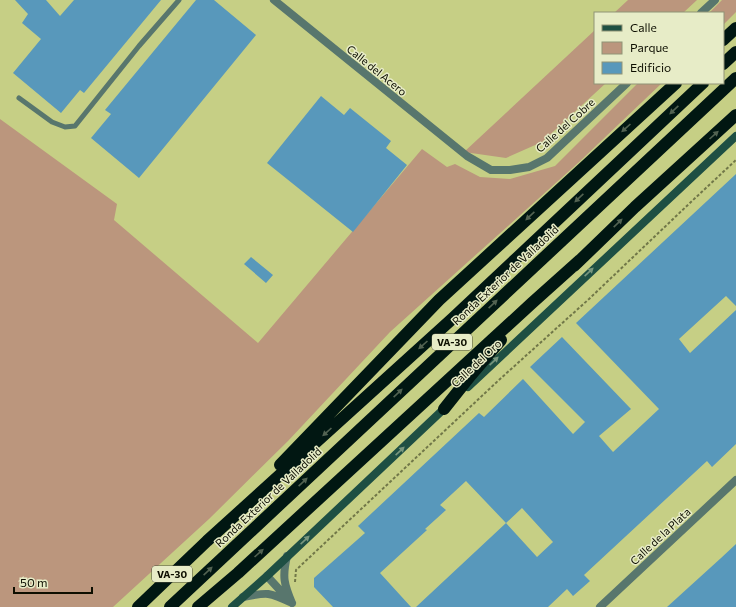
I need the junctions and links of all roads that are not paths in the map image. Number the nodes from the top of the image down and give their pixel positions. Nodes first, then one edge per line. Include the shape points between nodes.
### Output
1 (179, 0) edge
2 (274, 0) edge
3 (715, 0) edge
4 (702, 12) edge
5 (736, 28) edge
6 (724, 39) edge
7 (736, 52) edge
8 (724, 63) edge
9 (736, 78) edge
10 (626, 84) edge
11 (675, 84) edge
12 (702, 84) edge
13 (19, 98) dead end
14 (736, 115) edge
15 (736, 136) edge
16 (466, 156) joint
17 (580, 260) junction
18 (444, 408) junction
19 (736, 480) edge
20 (207, 541) junction
21 (288, 556) junction
22 (267, 576) junction
23 (243, 597) junction
24 (294, 605) edge
25 (138, 607) edge
26 (170, 607) edge
27 (198, 607) edge
28 (232, 607) edge
29 (600, 607) edge

1 - 13 lane via 75,126 65,127 52,122
2 - 16 street, Calle del Acero
3 - 4 street
5 - 6 highway
7 - 8 highway
26 -> 9 highway, Ronda Exterior de Valladolid / VA-30
10 - 16 street, Calle del Cobre via 547,158 530,167 491,170
11 -> 20 highway via 439,300
12 -> 20 highway, Ronda Exterior de Valladolid / VA-30 via 452,320
17 -> 14 highway
18 -> 15 street, Calle del Oro
17 - 18 highway via 504,337
27 -> 17 highway
21 -> 18 street, Calle del Oro
19 - 29 street, Calle de la Plata
20 - 25 highway, Ronda Exterior de Valladolid / VA-30
21 - 22 street, Calle del Oro
21 - 24 street via 284,571 285,586
22 - 23 street, Calle del Oro
22 - 24 street
23 - 24 street via 272,594
23 - 28 street, Calle del Oro

